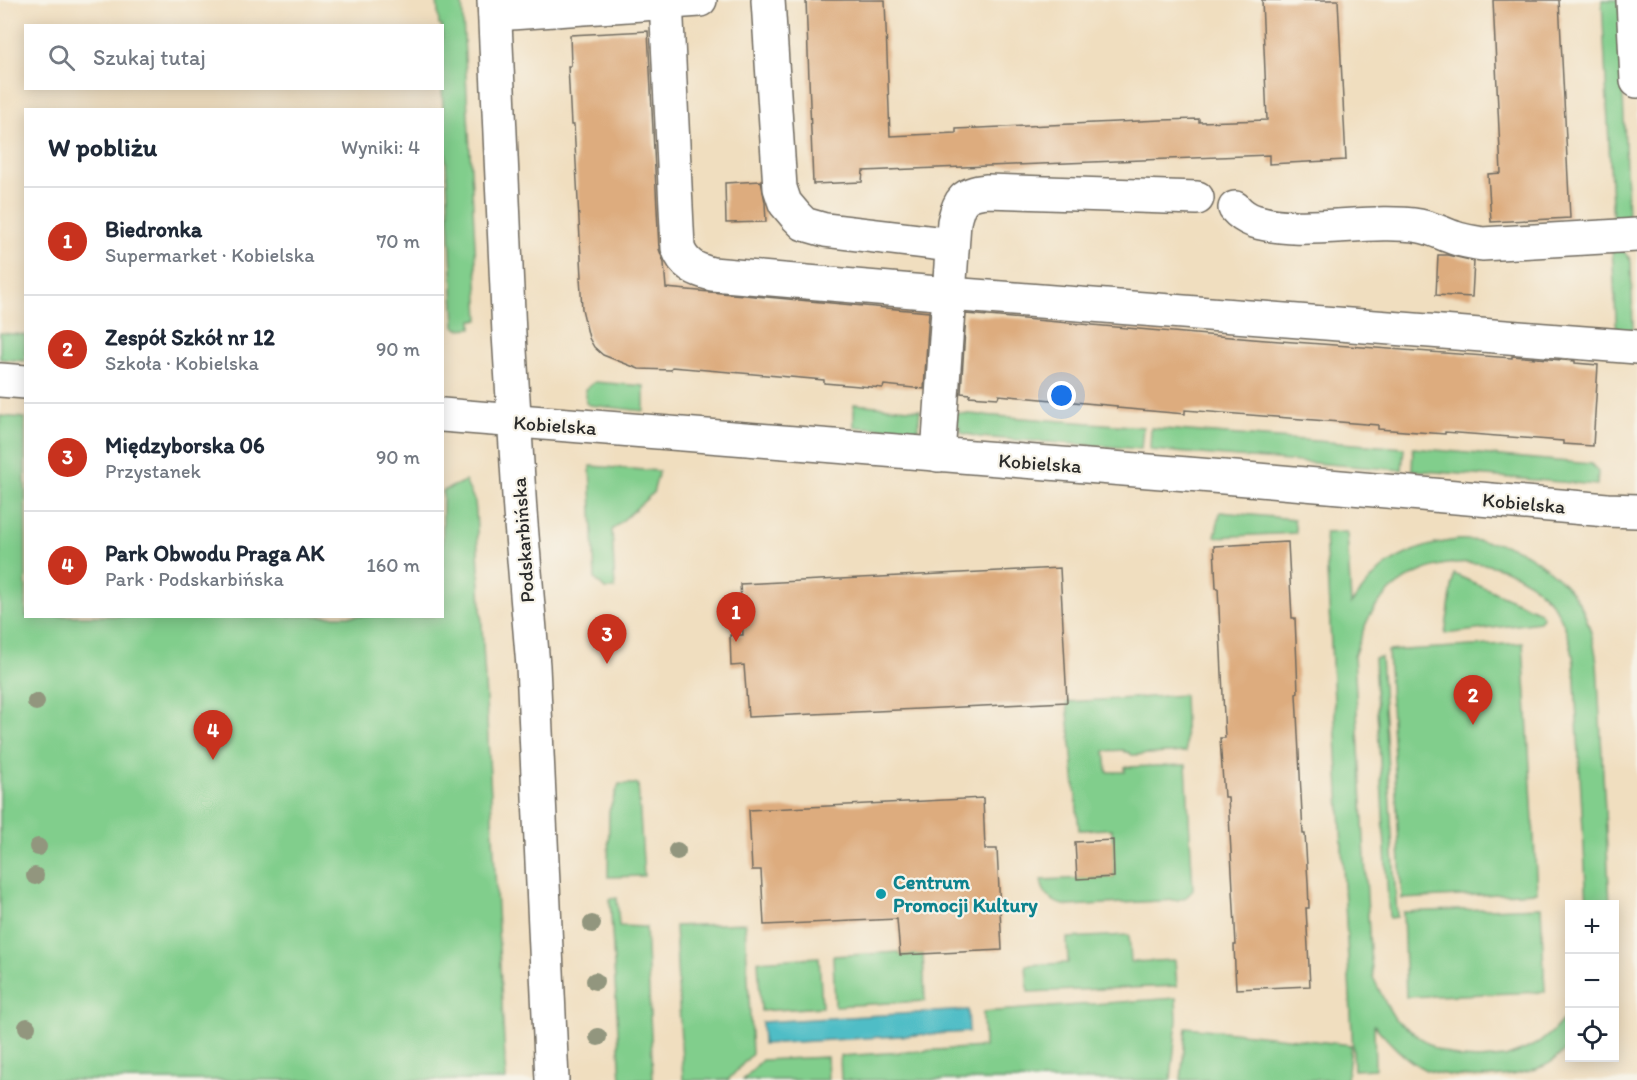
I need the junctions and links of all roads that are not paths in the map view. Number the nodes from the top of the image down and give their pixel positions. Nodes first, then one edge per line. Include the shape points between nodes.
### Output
1 (700, 0) edge
2 (768, 0) edge
3 (1633, 0) edge
4 (666, 1) edge
5 (494, 7) edge
6 (1637, 81) edge
7 (1197, 198) dead end
8 (1235, 208) dead end
9 (1637, 235) edge
10 (952, 245) junction
11 (949, 294) junction
12 (1637, 347) edge
13 (0, 380) edge
14 (24, 382) edge
15 (444, 415) edge
16 (515, 422) junction
17 (938, 455) junction
18 (1637, 511) edge
19 (552, 1080) edge

1 - 4 street
2 - 10 street via 780,188 785,202 804,224 825,230
3 - 6 street
4 - 5 street
4 - 11 street via 678,248 685,261 692,268 712,274
5 - 16 street, Podskarbińska
7 - 10 street via 975,192 959,202
8 - 9 street via 1252,220 1270,224 1410,225 1482,244
10 - 11 street
11 - 12 street
11 - 17 street
13 - 14 street
15 - 16 street, Kobielska
16 - 17 street, Kobielska
16 - 19 street, Podskarbińska via 533,666
17 - 18 street, Kobielska

